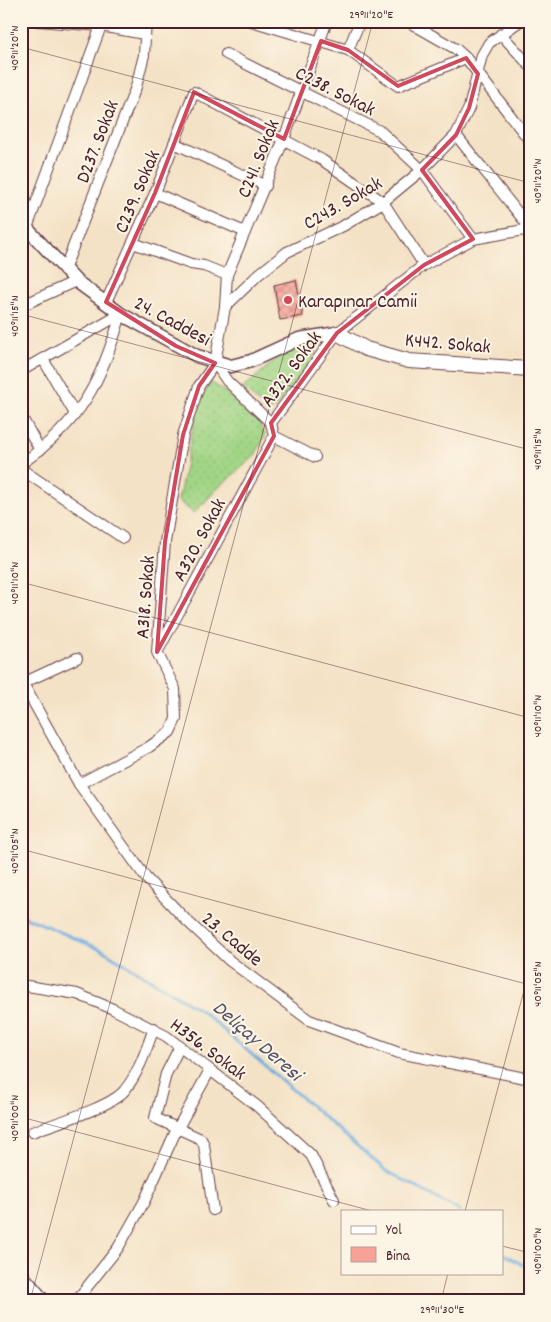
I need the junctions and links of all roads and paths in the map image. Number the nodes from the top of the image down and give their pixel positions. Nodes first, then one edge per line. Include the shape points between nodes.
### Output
1 (38, 21) edge
2 (146, 21) edge
3 (251, 21) edge
4 (327, 21) edge
5 (360, 21) edge
6 (407, 21) edge
7 (520, 21) edge
8 (279, 24) edge
9 (101, 26) junction
10 (144, 34) junction
11 (501, 34) junction
12 (321, 41) junction
13 (348, 50) junction
14 (226, 54) dead end
15 (466, 58) junction
16 (530, 66) edge
17 (478, 74) junction
18 (302, 92) junction
19 (456, 136) junction
20 (284, 139) junction
21 (530, 142) edge
22 (174, 143) junction
23 (422, 170) junction
24 (266, 186) junction
25 (155, 193) junction
26 (383, 202) junction
27 (24, 225) edge
28 (530, 228) edge
29 (245, 232) junction
30 (473, 239) junction
31 (133, 243) junction
32 (424, 265) junction
33 (64, 270) junction
34 (226, 275) junction
35 (76, 281) junction
36 (106, 302) junction
37 (21, 306) edge
38 (225, 307) junction
39 (121, 314) junction
40 (337, 333) junction
41 (43, 359) junction
42 (215, 362) junction
43 (530, 369) edge
44 (21, 372) edge
45 (75, 414) junction
46 (21, 416) edge
47 (270, 423) junction
48 (274, 436) junction
49 (40, 450) junction
50 (315, 457) dead end
51 (21, 464) edge
52 (21, 469) edge
53 (123, 538) dead end
54 (157, 652) junction
55 (77, 658) dead end
56 (22, 681) edge
57 (79, 784) junction
58 (21, 985) edge
59 (154, 1028) junction
60 (180, 1046) junction
61 (210, 1070) junction
62 (530, 1078) edge
63 (178, 1127) junction
64 (32, 1132) dead end
65 (334, 1200) dead end
66 (213, 1210) dead end
67 (21, 1274) edge
68 (44, 1301) edge
69 (76, 1301) edge

1 - 9 street
2 - 10 street, D237. Sokak
3 - 8 street
4 - 12 street, C241. Sokak
5 - 13 street
6 - 15 street
7 - 11 street, C243. Sokak
8 - 12 street
9 - 10 street
9 - 27 street
10 - 33 street, D237. Sokak via 144,56 136,86
11 - 16 street
11 - 17 street, C243. Sokak via 489,43
12 - 13 street
12 - 18 street, C241. Sokak
13 - 15 street via 398,86
14 - 18 street, C238. Sokak
15 - 17 street
17 - 19 street, C243. Sokak via 470,108
17 - 21 street
18 - 20 street, C241. Sokak
18 - 23 street, C238. Sokak via 380,131
19 - 23 street, C243. Sokak
19 - 28 street
20 - 22 street, C239. Sokak via 194,92
20 - 24 street, C241. Sokak
20 - 26 street via 322,160
22 - 24 street
22 - 25 street, C239. Sokak
23 - 26 street, C243. Sokak
23 - 30 street, C238. Sokak
24 - 29 street, C241. Sokak
25 - 29 street
25 - 31 street, C239. Sokak
26 - 32 street
26 - 38 street, C243. Sokak via 343,226 288,252
27 - 33 street, 24. Caddesi
28 - 30 street, A322. Sokak
29 - 34 street, C241. Sokak
30 - 32 street, A322. Sokak
31 - 34 street
31 - 36 street, C239. Sokak
32 - 40 street, A322. Sokak
33 - 35 street, 24. Caddesi
34 - 38 street, C241. Sokak
35 - 36 street, 24. Caddesi
35 - 37 street
36 - 39 street, 24. Caddesi
38 - 42 street
39 - 41 street
39 - 42 street, 24. Caddesi via 176,346
39 - 45 street via 96,386
40 - 42 street, 24. Caddesi via 299,339 251,362 231,366
40 - 43 main road, K442. Sokak via 366,349 409,361
40 - 47 street, A322. Sokak
41 - 44 street
41 - 45 street
42 - 47 street via 227,381
42 - 54 street, A318. Sokak via 200,386 183,435 165,542
45 - 49 street via 65,428
46 - 49 street
47 - 48 street
48 - 50 street
48 - 54 street, A320. Sokak
49 - 51 street
52 - 53 street
54 - 57 street, A318. Sokak via 175,689 176,719 170,732 149,747
55 - 56 street
56 - 57 street, 23. Cadde
57 - 62 street, 23. Cadde via 146,878 185,919 230,961 309,1020 399,1053
58 - 59 street, H356. Sokak via 77,994
59 - 60 street, H356. Sokak
59 - 64 street via 141,1063 122,1093 84,1114
60 - 61 street, H356. Sokak
60 - 63 street via 166,1074 155,1118
61 - 63 street
61 - 65 street, H356. Sokak via 312,1155
63 - 66 street via 194,1134 204,1145
63 - 69 street via 144,1202 118,1248
67 - 68 street

